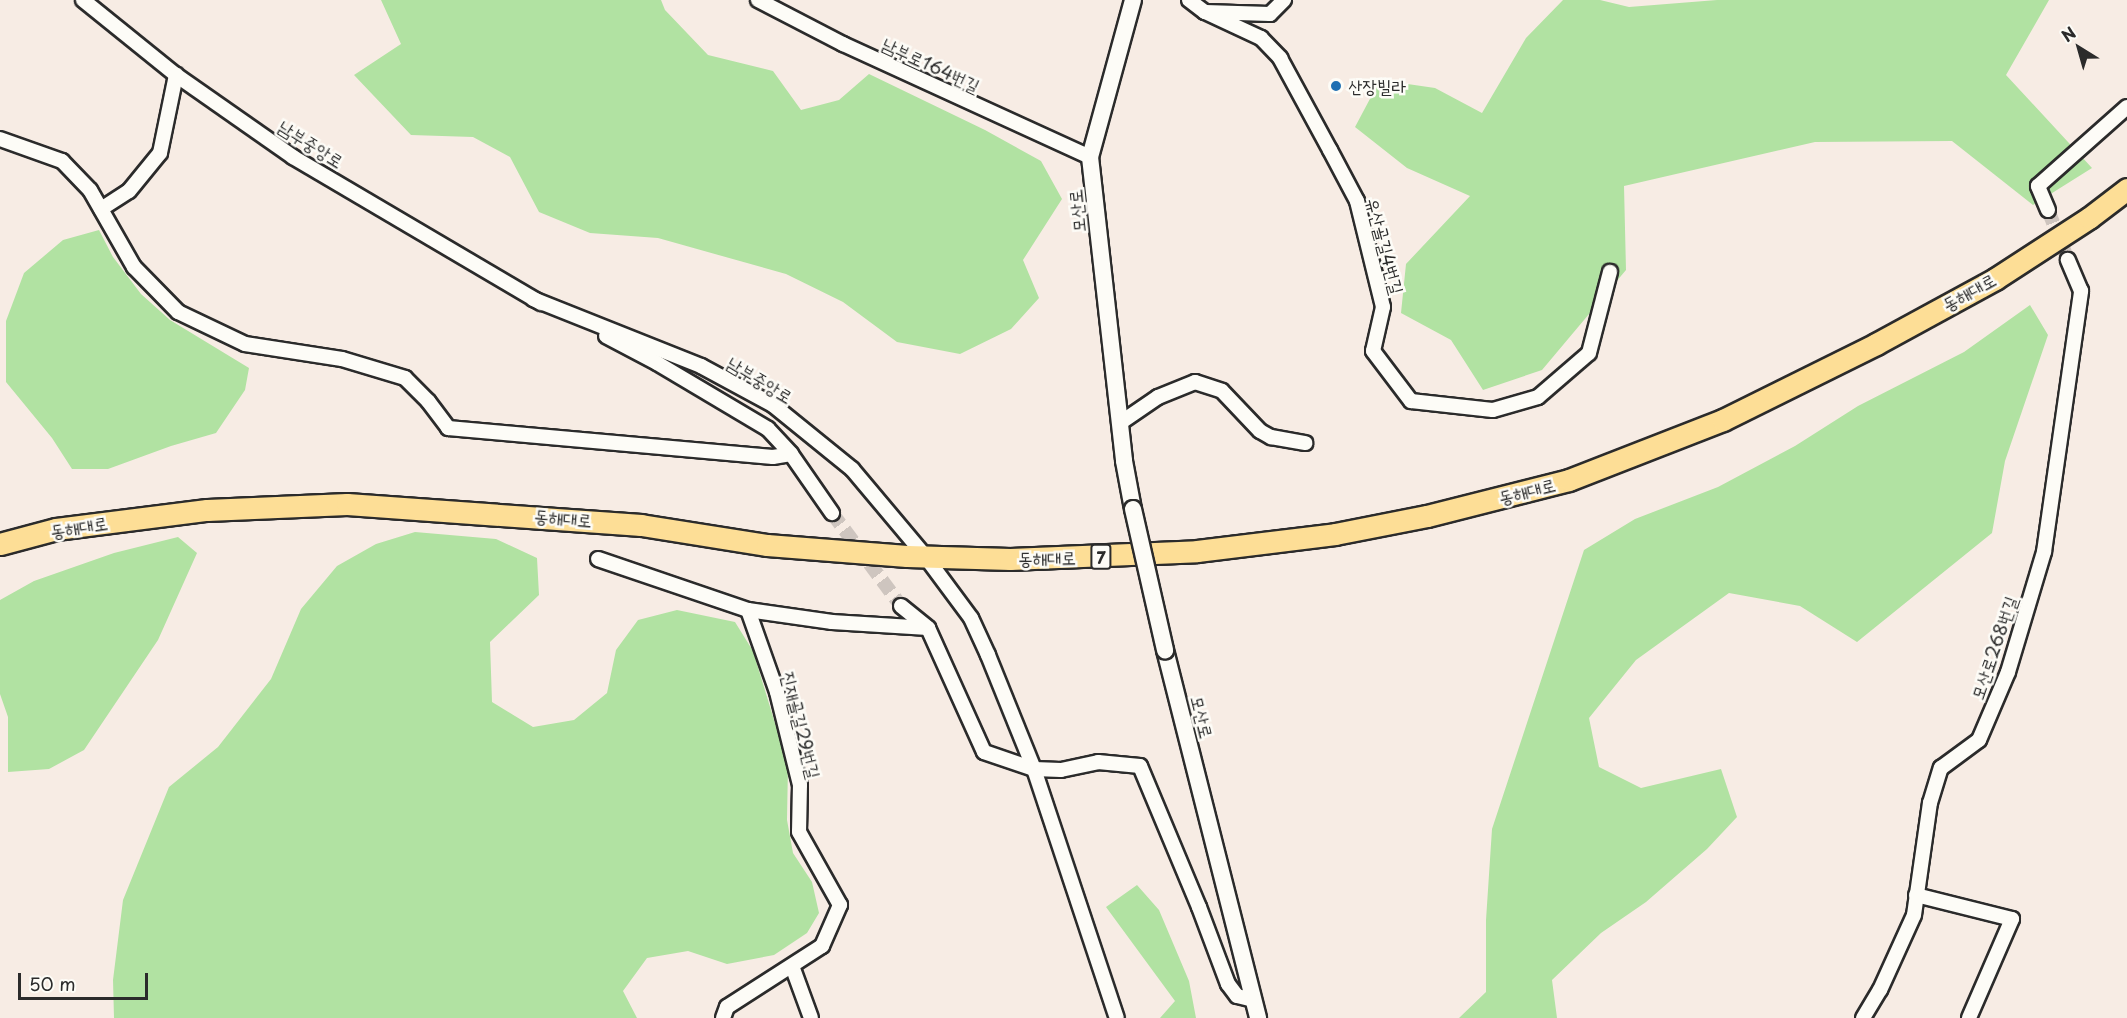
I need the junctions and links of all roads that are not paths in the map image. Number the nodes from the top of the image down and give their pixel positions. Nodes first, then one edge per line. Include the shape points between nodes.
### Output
1 (83, 0) edge
2 (759, 0) edge
3 (1133, 0) edge
4 (1189, 0) edge
5 (1284, 0) edge
6 (1205, 12) junction
7 (176, 75) junction
8 (2127, 107) edge
9 (0, 139) edge
10 (1090, 157) junction
11 (2127, 189) edge
12 (101, 209) junction
13 (2048, 210) tunnel mouth
14 (2068, 260) tunnel mouth
15 (1610, 272) dead end
16 (533, 299) junction
17 (1120, 423) junction
18 (1305, 443) dead end
19 (791, 454) junction
20 (832, 513) tunnel mouth
21 (0, 544) edge
22 (926, 556) junction
23 (598, 559) dead end
24 (901, 606) tunnel mouth
25 (748, 609) junction
26 (928, 628) junction
27 (1034, 769) junction
28 (1916, 895) junction
29 (792, 966) junction
30 (1254, 1000) junction
31 (723, 1018) edge
32 (811, 1018) edge
33 (1117, 1018) edge
34 (1258, 1018) edge
35 (1863, 1018) edge
36 (1969, 1018) edge

1 - 7 street, 남부중앙로
2 - 10 street, 남부로164번길 via 843,44
3 - 10 street, 모산로
4 - 6 street
5 - 6 street via 1270,14
6 - 15 street, 유산골길4번길 via 1261,38 1280,58 1330,150 1357,201 1383,307 1373,351 1411,401 1493,410 1538,397 1589,353
7 - 12 street via 160,153 129,192
7 - 16 street, 남부중앙로 via 293,157
8 - 13 street via 2038,186
9 - 12 street via 62,161 90,190
10 - 17 street, 모산로
11 - 22 main road, 동해대로 / 7 via 2090,218 1995,279 1876,344 1724,420 1569,480 1427,516 1335,534 1197,551 1010,559
12 - 19 street via 134,267 178,312 245,344 342,359 405,378 448,428 774,457
14 - 28 street, 모산로268번길 via 2081,291 2044,552 2008,672 1979,740 1941,768 1930,803
16 - 19 street, 남부중앙로 via 657,363 768,429
16 - 22 street, 남부중앙로 via 701,366 773,405 852,469
17 - 18 street via 1158,397 1196,382 1222,391 1260,431
17 - 30 street, 모산로, bridge via 1133,508 1165,650
19 - 20 street, 남부중앙로
21 - 22 main road, 동해대로 / 7 via 56,529 207,510 347,504 641,525 768,545
22 - 27 street, 남부중앙로 via 971,618
23 - 25 street
24 - 26 street
25 - 26 street via 832,622
25 - 29 street, 진재골길29번길 via 777,692 800,785 799,831 840,905 822,946
26 - 27 street via 984,752
27 - 30 street via 1061,770 1098,762 1140,766 1228,984 1238,996
27 - 33 street, 남부중앙로
28 - 35 street, 모산로268번길 via 1914,915
28 - 36 street via 2012,919
29 - 31 street, 진재골길29번길 via 727,1007
29 - 32 street
30 - 34 street, 모산로

